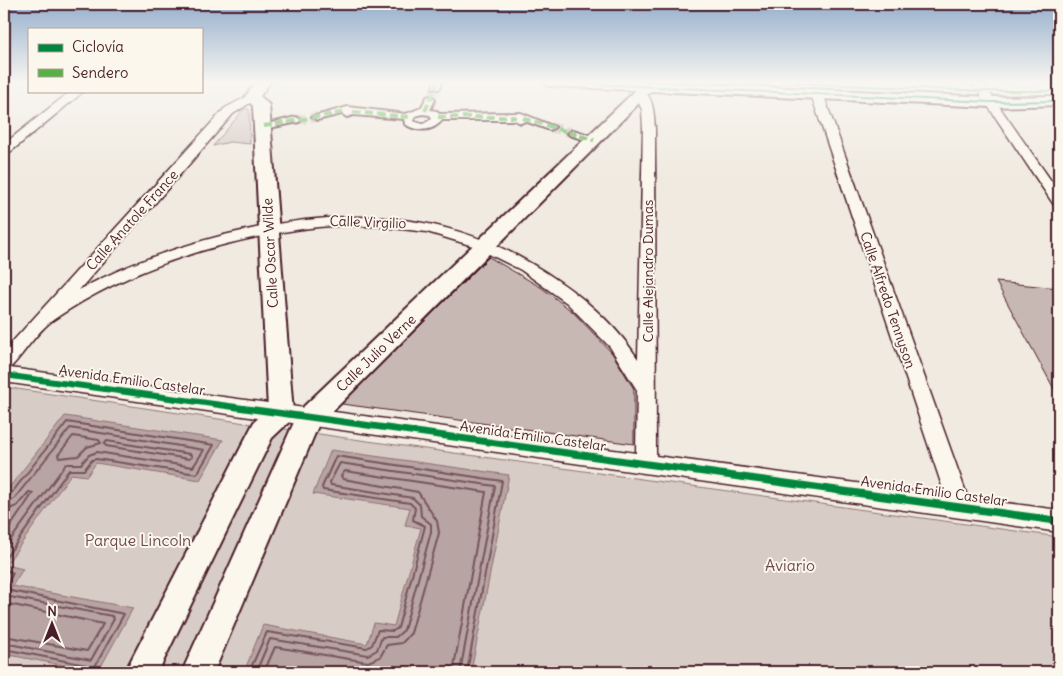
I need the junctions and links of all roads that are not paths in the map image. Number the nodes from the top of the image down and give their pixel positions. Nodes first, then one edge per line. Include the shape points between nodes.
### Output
1 (50, 114) edge
2 (227, 114) edge
3 (262, 114) edge
4 (339, 114) edge
5 (372, 114) edge
6 (413, 114) edge
7 (435, 114) edge
8 (619, 114) edge
9 (648, 114) edge
10 (824, 114) edge
11 (1000, 114) edge
12 (409, 116) junction
13 (317, 117) tunnel mouth
14 (438, 117) junction
15 (296, 120) tunnel mouth
16 (264, 126) junction
17 (550, 126) tunnel mouth
18 (573, 133) tunnel mouth
19 (594, 140) junction
20 (4, 150) edge
21 (1059, 202) edge
22 (268, 230) junction
23 (486, 245) junction
24 (45, 317) junction
25 (4, 363) edge
26 (4, 375) edge
27 (647, 389) junction
28 (280, 413) junction
29 (308, 419) junction
30 (646, 464) junction
31 (960, 506) junction
32 (1059, 520) edge
33 (141, 672) edge
34 (198, 672) edge

1 - 20 street
2 - 24 street, Calle Anatole France
3 - 16 street, Calle Oscar Wilde
4 - 13 street
5 - 12 street
6 - 12 street
7 - 14 street
8 - 19 street, Calle Julio Verne
9 - 27 street, Calle Alejandro Dumas
10 - 31 street, Calle Alfredo Tennyson
11 - 21 street
12 - 14 street via 410,124 423,127
14 - 17 street via 520,118
15 - 16 street
16 - 22 street, Calle Oscar Wilde
18 - 19 street
19 - 23 street, Calle Julio Verne
22 - 23 street, Calle Virgilio via 327,220 381,220 441,229
22 - 24 street, Calle Virgilio via 242,234 152,264 111,280
22 - 28 street, Calle Oscar Wilde
23 - 27 street, Calle Virgilio via 539,272 582,307 617,343
23 - 29 street, Calle Julio Verne
24 - 25 street, Calle Anatole France
26 - 28 street, Avenida Emilio Castelar
27 - 30 street, Calle Alejandro Dumas
28 - 29 street, Avenida Emilio Castelar
28 - 33 street via 264,430
29 - 30 street, Avenida Emilio Castelar
29 - 34 street, Calle Julio Verne
30 - 31 street, Avenida Emilio Castelar
31 - 32 street, Avenida Emilio Castelar

